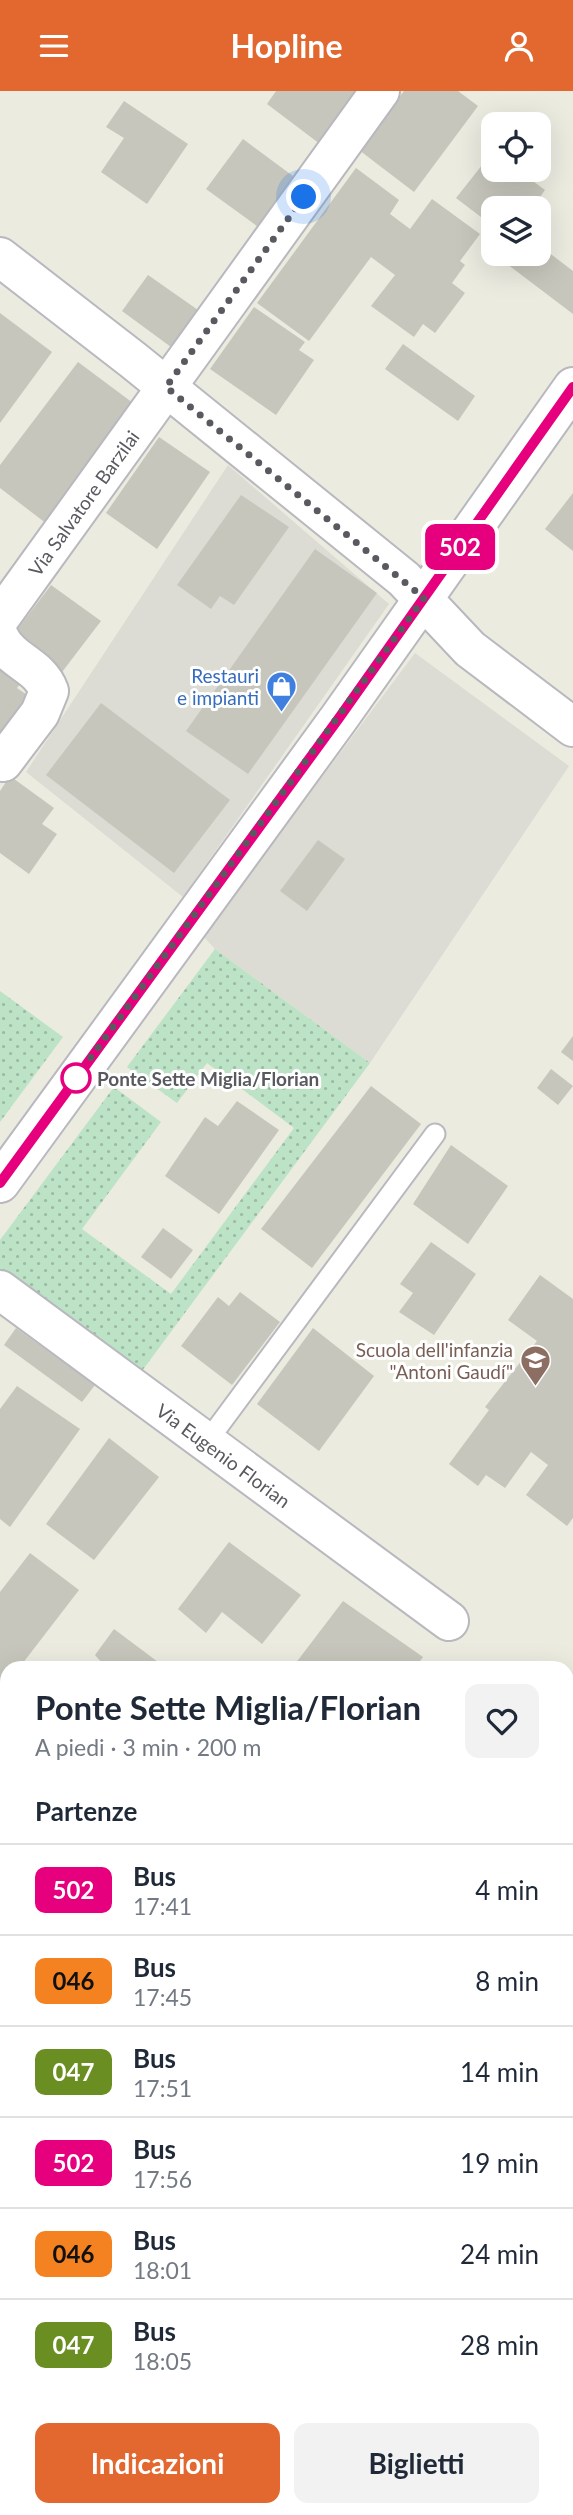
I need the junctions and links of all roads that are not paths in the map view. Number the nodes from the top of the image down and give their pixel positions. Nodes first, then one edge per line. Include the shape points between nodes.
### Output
1 (380, 91) edge
2 (0, 257) edge
3 (166, 387) junction
4 (573, 387) edge
5 (424, 598) junction
6 (0, 618) edge
7 (0, 638) edge
8 (573, 727) edge
9 (3, 762) dead end
10 (435, 1134) dead end
11 (0, 1183) edge
12 (0, 1290) edge
13 (206, 1443) junction
14 (449, 1621) dead end

1 - 3 street, Via Salvatore Barzilai
2 - 3 street
3 - 5 street
3 - 6 street, Via Salvatore Barzilai
4 - 5 street
5 - 8 street via 470,649
5 - 11 street
7 - 9 street via 36,670 48,691 40,713
10 - 13 lane
12 - 13 street, Via Eugenio Florian
13 - 14 street, Via Eugenio Florian

